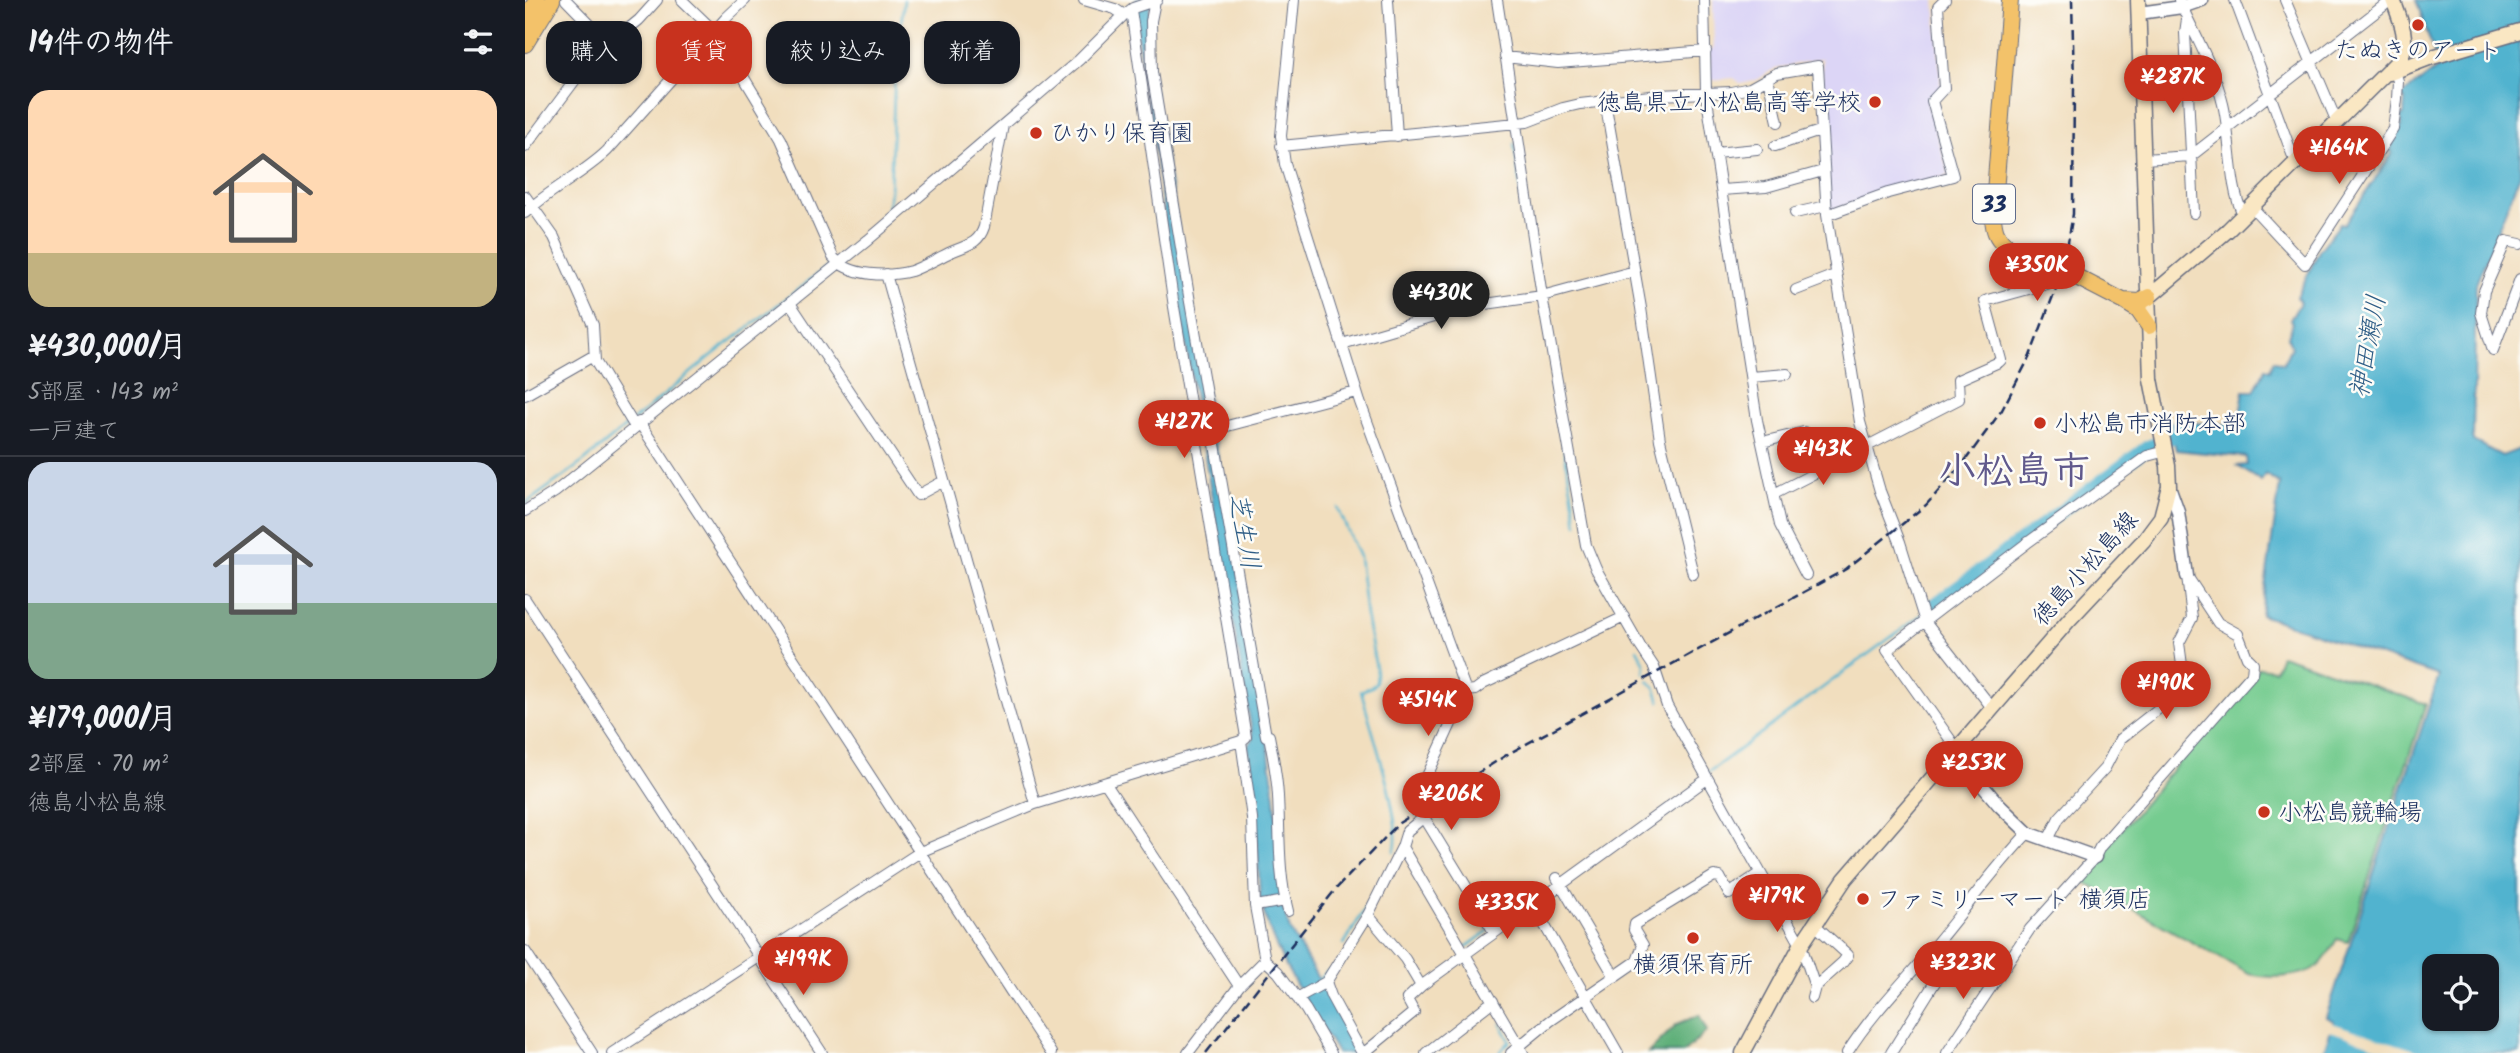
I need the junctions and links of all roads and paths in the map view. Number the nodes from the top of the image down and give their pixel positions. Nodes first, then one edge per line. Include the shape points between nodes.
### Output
1 (537, 0) edge
2 (552, 0) edge
3 (566, 0) edge
4 (657, 0) edge
5 (682, 0) edge
6 (745, 0) edge
7 (1084, 0) edge
8 (1294, 0) edge
9 (1388, 0) edge
10 (1497, 0) edge
11 (1704, 0) edge
12 (1945, 0) edge
13 (2011, 0) edge
14 (2202, 0) edge
15 (2235, 0) edge
16 (2285, 0) edge
17 (1154, 1) edge
18 (2393, 1) edge
19 (2139, 7) edge
20 (2183, 9) edge
21 (1125, 11) junction
22 (525, 20) edge
23 (587, 21) edge
24 (638, 21) edge
25 (703, 21) edge
26 (724, 21) edge
27 (2403, 28) junction
28 (2520, 31) edge
29 (525, 44) edge
30 (1706, 51) junction
31 (1505, 57) junction
32 (2432, 58) junction
33 (2311, 62) junction
34 (2395, 71) junction
35 (1768, 78) junction
36 (2380, 79) junction
37 (572, 84) edge
38 (668, 84) edge
39 (748, 84) edge
40 (1706, 93) junction
41 (2270, 95) junction
42 (1605, 102) junction
43 (2336, 120) junction
44 (1778, 122) dead end
45 (1514, 124) junction
46 (1003, 125) junction
47 (2228, 126) junction
48 (1820, 131) junction
49 (1397, 136) junction
50 (525, 146) edge
51 (1281, 146) junction
52 (1775, 146) dead end
53 (1757, 149) dead end
54 (1715, 153) junction
55 (2192, 156) junction
56 (2143, 159) junction
57 (2297, 160) junction
58 (1823, 171) junction
59 (1721, 190) junction
60 (525, 196) edge
61 (529, 210) edge
62 (1826, 210) junction
63 (2247, 210) junction
64 (2194, 213) dead end
65 (1795, 214) dead end
66 (2520, 244) edge
67 (2148, 250) junction
68 (836, 261) junction
69 (2054, 267) junction
70 (1635, 271) junction
71 (2181, 271) junction
72 (886, 274) junction
73 (1835, 275) junction
74 (2520, 279) edge
75 (1796, 290) dead end
76 (1539, 296) junction
77 (2149, 297) junction
78 (2123, 301) junction
79 (790, 303) junction
80 (2149, 326) junction
81 (1342, 344) junction
82 (593, 356) junction
83 (1787, 374) dead end
84 (1751, 377) junction
85 (1356, 392) junction
86 (525, 395) edge
87 (634, 423) junction
88 (1212, 430) junction
89 (1804, 432) dead end
90 (1762, 442) junction
91 (1867, 447) junction
92 (2165, 450) junction
93 (944, 481) junction
94 (2169, 486) junction
95 (1774, 494) junction
96 (525, 511) edge
97 (1693, 574) dead end
98 (1806, 575) dead end
99 (2187, 576) junction
100 (525, 599) edge
101 (1923, 616) junction
102 (1621, 619) junction
103 (1466, 691) junction
104 (1993, 709) junction
105 (1241, 741) junction
106 (1955, 750) junction
107 (1706, 776) junction
108 (1106, 784) junction
109 (1417, 798) dead end
110 (1035, 804) junction
111 (2028, 833) junction
112 (2048, 840) junction
113 (1402, 847) junction
114 (920, 852) junction
115 (2095, 857) junction
116 (1760, 873) junction
117 (1559, 881) junction
118 (1528, 905) junction
119 (1257, 906) junction
120 (1368, 915) junction
121 (1815, 925) junction
122 (1492, 930) junction
123 (1801, 945) junction
124 (525, 951) edge
125 (1462, 954) junction
126 (759, 957) junction
127 (1265, 960) junction
128 (1940, 974) dead end
129 (1615, 976) junction
130 (1324, 983) junction
131 (1239, 986) junction
132 (1420, 986) junction
133 (1299, 997) junction
134 (1585, 997) junction
135 (1490, 1003) junction
136 (1517, 1051) edge
137 (592, 1053) edge
138 (612, 1053) edge
139 (822, 1053) edge
140 (1051, 1053) edge
141 (1188, 1053) edge
142 (1331, 1053) edge
143 (1363, 1053) edge
144 (1426, 1053) edge
145 (1618, 1053) edge
146 (1743, 1053) edge
147 (1847, 1053) edge
148 (1891, 1053) edge
149 (1947, 1053) edge

1 - 22 main road
2 - 29 main road
3 - 23 street
4 - 24 street
5 - 25 street
6 - 26 street
7 - 21 street
8 - 51 street
9 - 49 street
10 - 31 street
11 - 30 street
12 - 62 street via 1938,7 1944,88 1932,101 1953,176
13 - 69 main road, 33 via 1993,229 2005,246
14 - 20 street
15 - 41 street
16 - 33 street
17 - 21 street
17 - 88 street via 1152,72
18 - 27 main road
18 - 33 street
19 - 20 street
19 - 56 main road, 徳島小松島線
20 - 47 street via 2209,60
20 - 55 street
21 - 46 street via 1079,60
21 - 105 street via 1246,737
27 - 32 main road via 2414,52
27 - 36 main road via 2401,58
28 - 32 main road
30 - 31 street via 1558,63
30 - 40 street
31 - 45 street
32 - 34 main road
33 - 41 street
33 - 43 street
34 - 36 main road
34 - 63 street via 2393,129 2305,264
35 - 40 street via 1750,88
35 - 44 street
35 - 48 street via 1818,66
36 - 43 main road
37 - 50 street
38 - 61 street via 589,168
39 - 68 street via 781,139
40 - 42 street
40 - 54 street
41 - 47 street
41 - 57 street
42 - 45 street via 1563,108
42 - 70 street
43 - 57 main road
45 - 49 street
45 - 76 street
46 - 68 street
46 - 72 street via 984,227 977,241 913,270
47 - 55 street
47 - 63 street via 2237,203
48 - 52 street
48 - 58 street
49 - 51 street
51 - 81 street
53 - 54 street
54 - 59 street
55 - 56 street
55 - 64 street
56 - 67 main road, 徳島小松島線
57 - 63 main road
58 - 59 street via 1766,187
58 - 62 street
59 - 84 street
60 - 61 street
61 - 82 street via 554,237 593,325
62 - 65 street
62 - 73 street
63 - 71 main road
66 - 74 street via 2505,241 2484,291 2481,313 2493,350
67 - 71 main road via 2157,271
67 - 77 main road, 徳島小松島線
68 - 72 street via 855,271
68 - 79 street
69 - 78 main road, 33
69 - 91 street via 2050,283 1985,301 2001,355 1999,362 1958,380 1959,400
70 - 76 street
70 - 97 street via 1660,440
71 - 77 main road
72 - 93 street
73 - 75 street
73 - 91 street
76 - 81 street via 1443,310 1437,316
76 - 102 street via 1587,545
77 - 78 main road via 2140,302
77 - 80 main road, 徳島小松島線
78 - 80 main road, 33 via 2138,310
79 - 87 street
79 - 93 street via 918,495
80 - 92 main road, 徳島小松島線 via 2151,380
81 - 85 street
82 - 86 street
82 - 87 street
83 - 84 street
84 - 90 street
85 - 88 street
85 - 103 street
87 - 96 street via 555,492
87 - 114 street
88 - 119 street via 1278,794 1285,905
89 - 90 street
90 - 95 street
91 - 95 street
91 - 101 street
92 - 94 main road, 徳島小松島線
92 - 101 street via 2147,456
93 - 110 street
94 - 99 street via 2178,511
94 - 104 main road, 徳島小松島線 via 2161,517 2143,541
95 - 98 street via 1780,525
99 - 112 street via 2192,618 2179,643 2181,691 2120,739 2105,768 2059,818
99 - 115 street via 2218,623 2238,634 2253,663 2252,674
100 - 126 street
101 - 104 street
101 - 106 street via 1887,650
102 - 103 street
102 - 107 street via 1654,667 1667,706
103 - 109 street
104 - 106 main road, 徳島小松島線
105 - 108 street
105 - 119 street via 1252,818
106 - 111 street
106 - 121 main road, 徳島小松島線 via 1845,879
107 - 116 street
107 - 117 street
108 - 110 street
108 - 131 street
110 - 114 street
111 - 112 street
111 - 147 street via 1872,1015
112 - 115 street
113 - 120 street
113 - 122 street via 1407,831 1424,817
113 - 125 street
114 - 126 street
114 - 140 street
115 - 149 street via 2030,929
116 - 123 street
116 - 129 street via 1729,894 1720,877 1714,876 1635,924 1643,945 1641,955
117 - 118 street
117 - 129 street
118 - 122 street
118 - 134 street
119 - 127 street
120 - 130 street
120 - 132 street via 1405,959
121 - 123 main road, 徳島小松島線
121 - 123 street via 1848,955 1813,992
122 - 125 street
123 - 146 main road, 徳島小松島線
124 - 137 street
125 - 132 street
125 - 135 street
126 - 138 street
126 - 139 street
127 - 131 street
127 - 133 street
128 - 148 street
129 - 134 street
130 - 133 street
130 - 143 street
131 - 141 street
132 - 143 street via 1407,999 1414,1012
133 - 142 street
134 - 136 street
134 - 145 street
135 - 136 street
135 - 144 street

